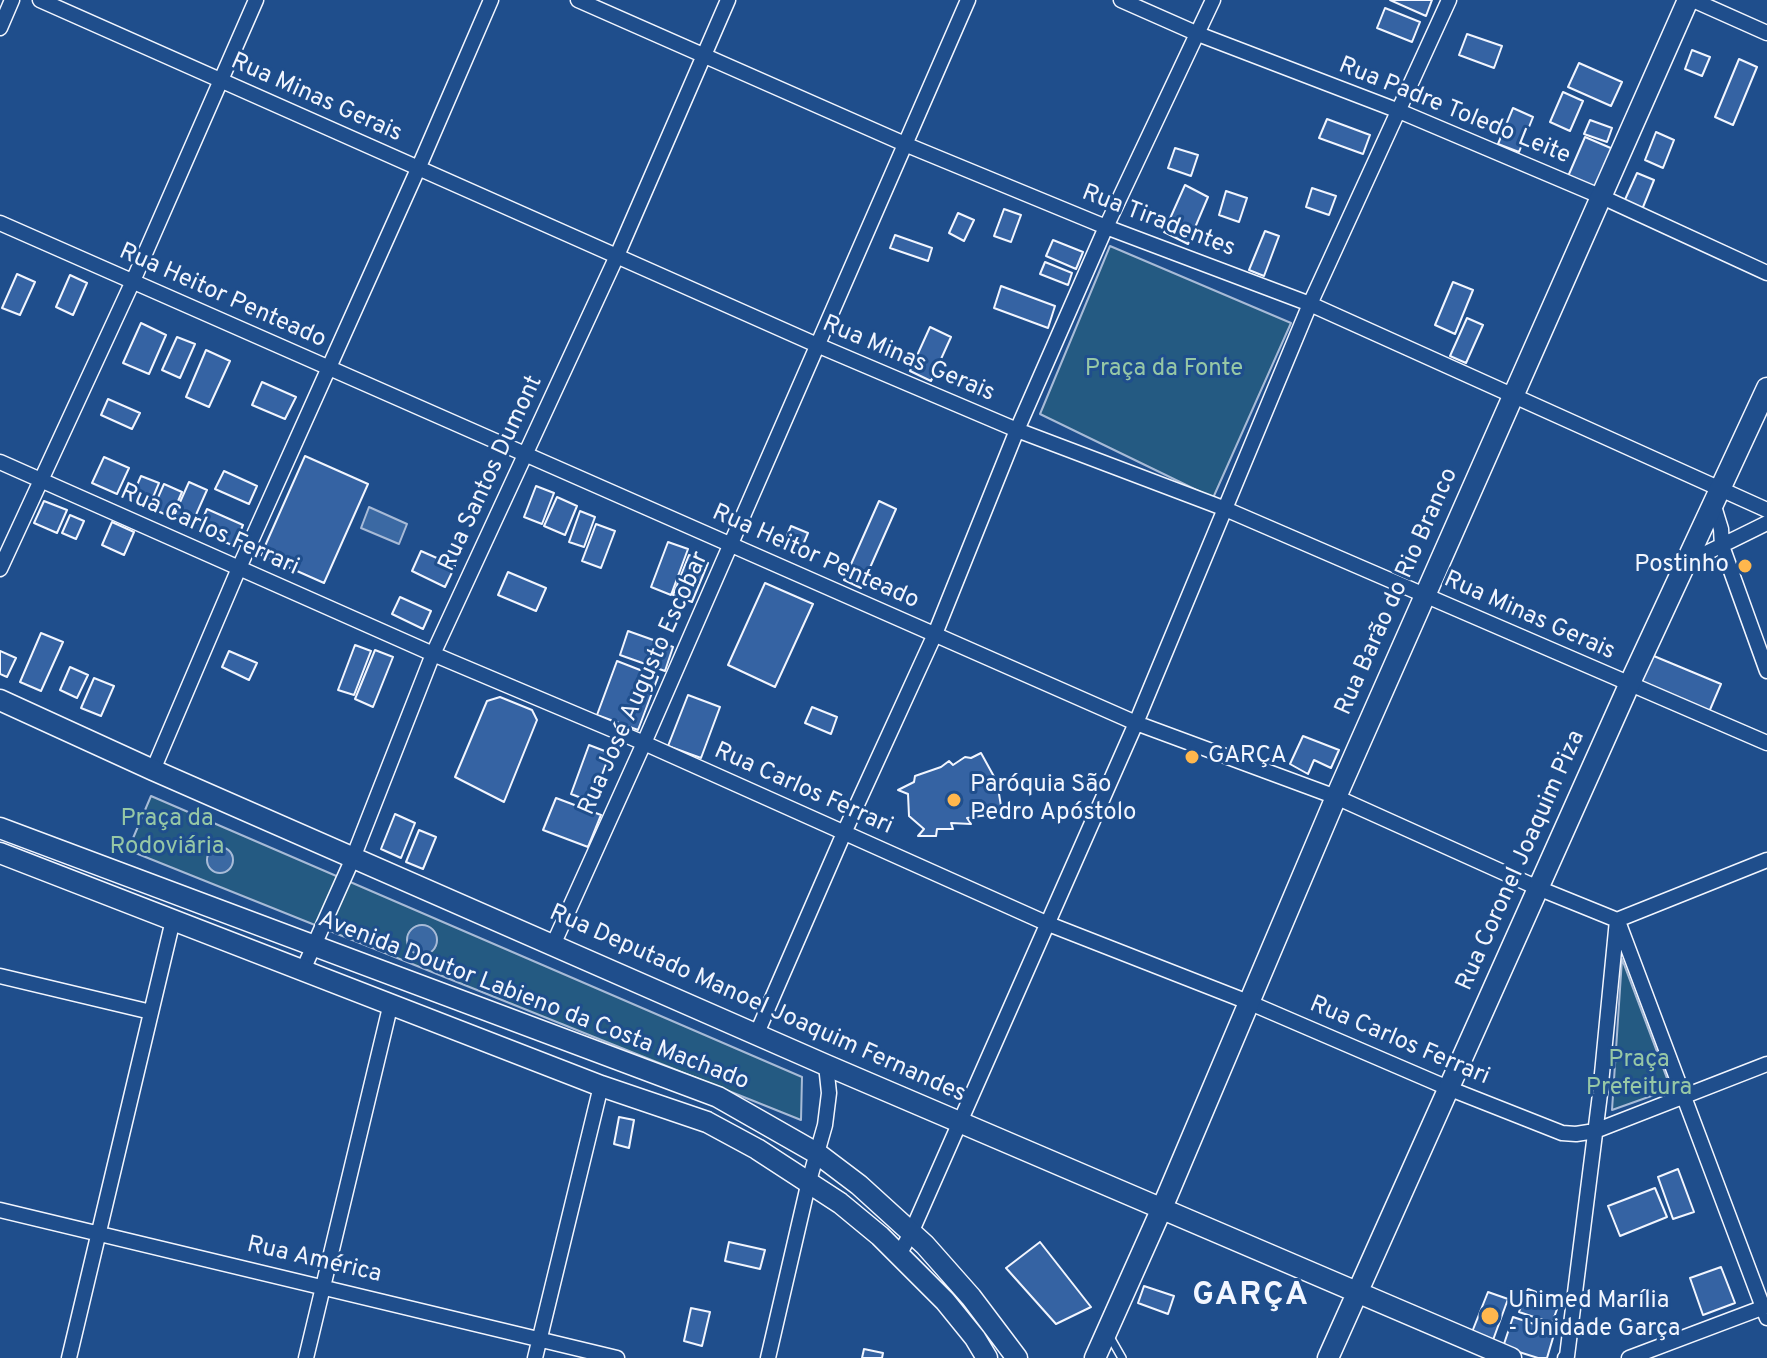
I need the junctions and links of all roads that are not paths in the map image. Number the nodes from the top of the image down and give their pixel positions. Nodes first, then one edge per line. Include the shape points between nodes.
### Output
1 (12, 0) edge
2 (40, 0) edge
3 (256, 0) edge
4 (491, 0) edge
5 (578, 0) edge
6 (728, 0) edge
7 (968, 0) edge
8 (1121, 0) edge
9 (1213, 0) edge
10 (1449, 0) edge
11 (1691, 0) edge
12 (0, 28) edge
13 (1767, 33) edge
14 (1198, 34) junction
15 (704, 55) junction
16 (220, 80) junction
17 (1399, 111) junction
18 (907, 145) junction
19 (418, 169) junction
20 (1602, 197) junction
21 (0, 223) edge
22 (1106, 227) junction
23 (616, 258) junction
24 (1767, 273) edge
25 (133, 281) junction
26 (1310, 304) junction
27 (817, 345) junction
28 (329, 368) junction
29 (1767, 388) edge
30 (1513, 396) junction
31 (1017, 430) junction
32 (526, 455) junction
33 (0, 462) edge
34 (42, 480) junction
35 (1716, 496) junction
36 (1223, 508) junction
37 (1767, 510) edge
38 (1767, 523) edge
39 (730, 544) junction
40 (1722, 546) junction
41 (1686, 563) junction
42 (239, 568) junction
43 (0, 569) edge
44 (1425, 595) junction
45 (935, 634) junction
46 (433, 654) junction
47 (1767, 671) edge
48 (1629, 685) junction
49 (0, 700) edge
50 (1136, 723) junction
51 (644, 743) junction
52 (1767, 743) edge
53 (153, 770) junction
54 (1336, 797) junction
55 (0, 828) edge
56 (844, 833) junction
57 (0, 853) edge
58 (353, 858) junction
59 (1767, 860) edge
60 (1538, 888) junction
61 (173, 920) junction
62 (1617, 920) junction
63 (1046, 923) junction
64 (553, 945) junction
65 (314, 946) junction
66 (303, 970) junction
67 (0, 976) edge
68 (1248, 1002) junction
69 (391, 1003) junction
70 (151, 1012) junction
71 (757, 1033) junction
72 (1767, 1064) edge
73 (826, 1065) junction
74 (601, 1086) junction
75 (1448, 1088) junction
76 (1684, 1095) junction
77 (959, 1122) junction
78 (1595, 1131) junction
79 (818, 1154) junction
80 (809, 1181) junction
81 (1162, 1208) junction
82 (0, 1210) edge
83 (911, 1233) junction
84 (98, 1234) junction
85 (899, 1255) junction
86 (324, 1286) junction
87 (1357, 1293) junction
88 (1766, 1310) edge
89 (1107, 1332) junction
90 (539, 1340) junction
91 (1503, 1355) edge
92 (1567, 1357) edge
93 (69, 1358) edge
94 (306, 1358) edge
95 (535, 1358) edge
96 (617, 1358) edge
97 (768, 1358) edge
98 (987, 1358) edge
99 (1017, 1358) edge
100 (1095, 1358) edge
101 (1122, 1358) edge
102 (1328, 1358) edge
103 (1629, 1358) edge

1 - 12 street
2 - 16 street, Rua Minas Gerais
3 - 16 street
4 - 19 street
5 - 15 street, Rua Tiradentes
6 - 15 street, Rua Santos Dumont
7 - 18 street, Rua José Augusto Escobar
8 - 14 street, Rua Padre Toledo Leite
9 - 14 street
10 - 17 street
11 - 13 street
11 - 20 main road, Rua Barão do Rio Branco
14 - 17 street, Rua Padre Toledo Leite
14 - 22 street
15 - 18 street, Rua Tiradentes
15 - 23 street, Rua Santos Dumont
16 - 19 street, Rua Minas Gerais
16 - 25 street
17 - 20 street, Rua Padre Toledo Leite
17 - 26 street
18 - 22 street, Rua Tiradentes
18 - 27 street, Rua José Augusto Escobar
19 - 23 street, Rua Minas Gerais
19 - 28 street
20 - 24 street, Rua Padre Toledo Leite
20 - 30 main road, Rua Barão do Rio Branco
21 - 25 street, Rua Heitor Penteado
22 - 26 street, Rua Tiradentes
22 - 31 street
23 - 27 street, Rua Minas Gerais
23 - 32 street, Rua Santos Dumont
25 - 28 street, Rua Heitor Penteado
25 - 34 street
26 - 30 street, Rua Tiradentes
26 - 36 street
27 - 31 street, Rua Minas Gerais
27 - 39 street, Rua José Augusto Escobar
28 - 32 street, Rua Heitor Penteado
28 - 42 street
29 - 35 main road, Rua Coronel Joaquim Piza
30 - 35 street, Rua Tiradentes
30 - 44 main road, Rua Barão do Rio Branco
31 - 36 street, Rua Minas Gerais
31 - 45 street
32 - 39 street, Rua Heitor Penteado
32 - 46 street, Rua Santos Dumont
33 - 34 street, Rua Carlos Ferrari
34 - 42 street, Rua Carlos Ferrari
34 - 43 street
35 - 37 street, Rua Tiradentes
35 - 40 street
35 - 41 main road, Rua Coronel Joaquim Piza
36 - 44 street, Rua Minas Gerais
36 - 50 street
38 - 40 street
39 - 45 street, Rua Heitor Penteado
39 - 51 street, Rua José Augusto Escobar
40 - 41 street
40 - 47 street
41 - 48 main road, Rua Coronel Joaquim Piza
42 - 46 street, Rua Carlos Ferrari
42 - 53 street
44 - 48 street, Rua Minas Gerais
44 - 54 main road, Rua Barão do Rio Branco
45 - 50 street, Rua Heitor Penteado
45 - 56 street
46 - 51 street, Rua Carlos Ferrari
46 - 58 street, Rua Santos Dumont
48 - 52 street, Rua Minas Gerais
48 - 60 main road, Rua Coronel Joaquim Piza
49 - 53 main road, Rua Deputado Manoel Joaquim Fernandes
50 - 54 street, Rua Heitor Penteado
50 - 63 street
51 - 56 street, Rua Carlos Ferrari
51 - 64 street, Rua José Augusto Escobar
53 - 58 main road, Rua Deputado Manoel Joaquim Fernandes
54 - 60 street, Rua Heitor Penteado
54 - 68 main road, Rua Barão do Rio Branco
55 - 65 main road, Avenida Doutor Labieno da Costa Machado
56 - 63 street, Rua Carlos Ferrari
56 - 71 street
57 - 61 main road, Avenida Doutor Labieno da Costa Machado
58 - 64 main road, Rua Deputado Manoel Joaquim Fernandes
58 - 65 street, Rua Santos Dumont
59 - 62 street
60 - 62 street, Rua Heitor Penteado
60 - 75 main road, Rua Coronel Joaquim Piza
61 - 66 main road, Avenida Doutor Labieno da Costa Machado
61 - 70 street
62 - 76 street
62 - 78 street
63 - 68 street, Rua Carlos Ferrari
63 - 77 street
64 - 71 main road, Rua Deputado Manoel Joaquim Fernandes
65 - 66 street, Rua Santos Dumont
65 - 79 main road, Avenida Doutor Labieno da Costa Machado via 718,1097
66 - 69 main road, Avenida Doutor Labieno da Costa Machado
67 - 70 street
68 - 75 street, Rua Carlos Ferrari
68 - 81 main road, Rua Barão do Rio Branco
69 - 74 main road, Avenida Doutor Labieno da Costa Machado
69 - 86 street
70 - 84 street
71 - 73 main road, Rua Deputado Manoel Joaquim Fernandes
72 - 76 street
73 - 77 main road, Rua Deputado Manoel Joaquim Fernandes
73 - 79 street via 829,1093
74 - 80 main road, Avenida Doutor Labieno da Costa Machado via 707,1122
74 - 90 street
75 - 78 street, Rua Carlos Ferrari via 1562,1133
75 - 87 main road, Rua Coronel Joaquim Piza
76 - 78 street
76 - 88 street
77 - 81 main road, Rua Deputado Manoel Joaquim Fernandes
77 - 83 street
78 - 92 street
79 - 80 street
79 - 83 main road, Avenida Doutor Labieno da Costa Machado
80 - 85 main road, Avenida Doutor Labieno da Costa Machado
80 - 97 street
81 - 87 main road, Rua Deputado Manoel Joaquim Fernandes
81 - 89 main road, Rua Barão do Rio Branco
82 - 84 street, Rua América
83 - 85 street
83 - 99 main road, Avenida Doutor Labieno da Costa Machado via 971,1297
84 - 86 street, Rua América
84 - 93 street
85 - 98 main road, Avenida Doutor Labieno da Costa Machado via 945,1301
86 - 90 street, Rua América
86 - 94 street
87 - 91 main road, Rua Deputado Manoel Joaquim Fernandes
87 - 102 main road, Rua Coronel Joaquim Piza
88 - 103 street
89 - 100 main road, Rua Barão do Rio Branco
89 - 101 lane
90 - 95 street
90 - 96 street, Rua América

